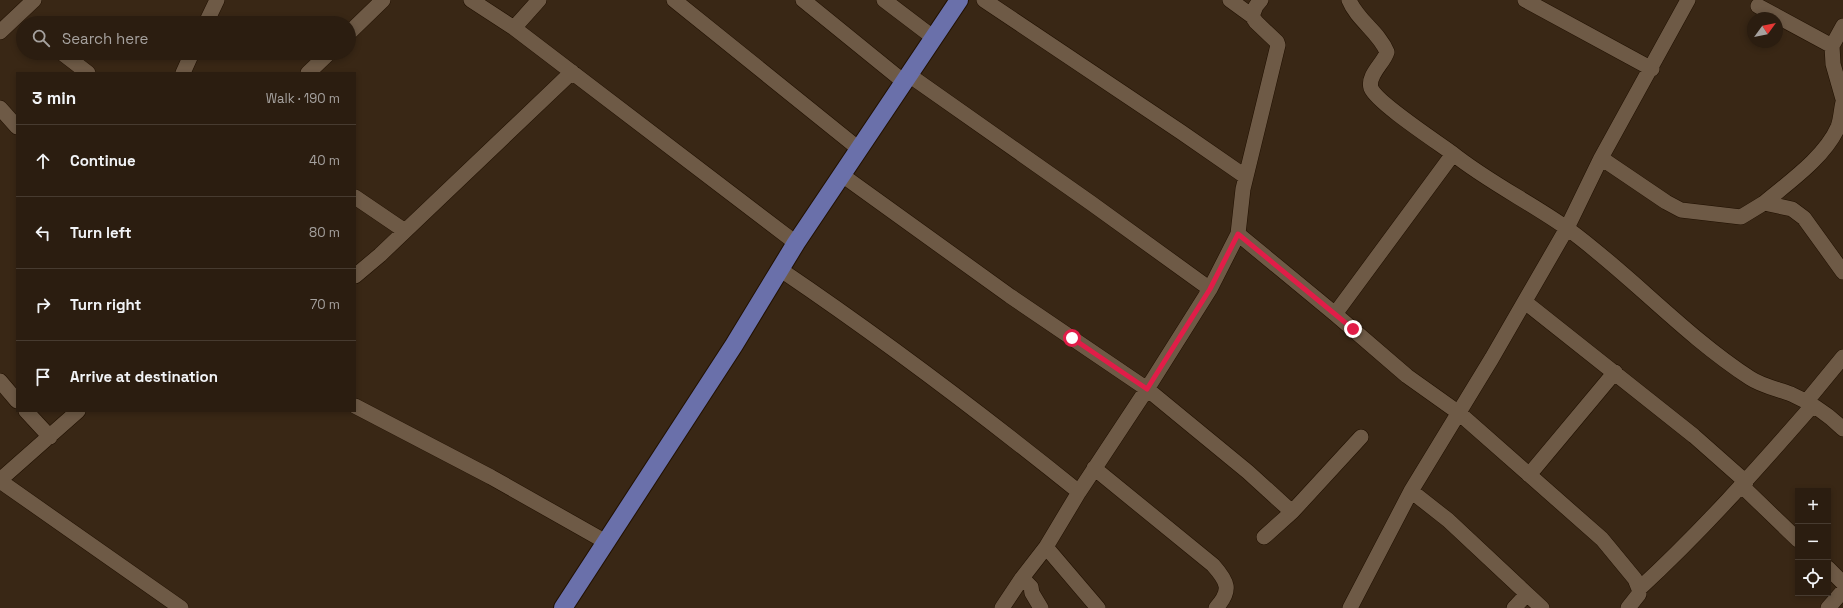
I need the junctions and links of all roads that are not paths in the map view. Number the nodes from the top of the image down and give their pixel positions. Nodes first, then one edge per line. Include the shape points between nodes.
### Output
1 (34, 0) edge
2 (217, 0) edge
3 (383, 0) edge
4 (471, 0) edge
5 (539, 0) edge
6 (674, 0) edge
7 (803, 0) edge
8 (884, 0) edge
9 (959, 0) edge
10 (984, 0) edge
11 (1230, 0) edge
12 (1261, 0) edge
13 (1349, 0) edge
14 (1525, 0) edge
15 (1688, 0) edge
16 (1758, 6) dead end
17 (22, 16) edge
18 (209, 16) edge
19 (1252, 16) junction
20 (16, 22) edge
21 (356, 26) edge
22 (1843, 26) edge
23 (514, 28) junction
24 (0, 32) edge
25 (934, 38) junction
26 (1832, 46) junction
27 (71, 60) edge
28 (189, 60) edge
29 (322, 60) edge
30 (1652, 69) junction
31 (87, 72) edge
32 (183, 72) edge
33 (309, 72) edge
34 (572, 72) junction
35 (906, 78) junction
36 (1843, 101) edge
37 (0, 108) edge
38 (16, 126) edge
39 (859, 149) junction
40 (1453, 154) junction
41 (1601, 158) junction
42 (842, 175) junction
43 (1246, 177) junction
44 (356, 198) edge
45 (1764, 203) junction
46 (1567, 228) junction
47 (405, 231) junction
48 (1238, 234) junction
49 (796, 243) junction
50 (781, 270) junction
51 (1843, 272) edge
52 (356, 275) edge
53 (1210, 289) junction
54 (1525, 302) junction
55 (1335, 314) junction
56 (1843, 357) edge
57 (1615, 372) junction
58 (0, 381) edge
59 (1147, 389) junction
60 (16, 400) edge
61 (1809, 404) junction
62 (356, 407) edge
63 (27, 412) edge
64 (77, 412) edge
65 (1459, 413) junction
66 (1843, 429) edge
67 (50, 437) junction
68 (1361, 437) dead end
69 (1094, 468) junction
70 (1529, 475) junction
71 (0, 480) edge
72 (1744, 484) junction
73 (1411, 491) junction
74 (1079, 492) junction
75 (1292, 512) junction
76 (1264, 537) dead end
77 (1795, 537) edge
78 (606, 542) junction
79 (1046, 547) junction
80 (1831, 571) edge
81 (1022, 578) junction
82 (1843, 583) edge
83 (1639, 589) junction
84 (1843, 591) edge
85 (1527, 594) junction
86 (181, 608) edge
87 (563, 608) edge
88 (1002, 608) edge
89 (1041, 608) edge
90 (1098, 608) edge
91 (1216, 608) edge
92 (1350, 608) edge
93 (1514, 608) edge
94 (1542, 608) edge
95 (1628, 608) edge
96 (1828, 608) edge

1 - 17 street
2 - 18 street
3 - 21 street
4 - 23 street
5 - 23 street
6 - 39 street
7 - 35 street
8 - 25 street
9 - 25 main road
10 - 43 street
11 - 19 street
12 - 19 street
13 - 40 street via 1352,8 1381,41 1387,52 1374,75 1372,89 1384,102
14 - 30 street
15 - 30 street
16 - 26 street
19 - 43 street via 1278,42 1278,45
20 - 24 street
22 - 26 street
23 - 34 street
25 - 35 main road
26 - 36 street via 1833,64
27 - 31 street
28 - 32 street
29 - 33 street
30 - 41 street
34 - 47 street
34 - 49 street
35 - 39 main road
35 - 53 street via 1103,211
36 - 45 street via 1838,126 1826,146 1803,171
37 - 38 street
39 - 42 main road
40 - 46 street via 1462,163
40 - 55 street
41 - 45 street via 1681,210 1741,217
41 - 46 street
42 - 49 main road
42 - 59 street via 1010,296
43 - 48 street
44 - 47 street
45 - 51 street via 1792,209 1804,218
46 - 54 street
46 - 61 street via 1716,354 1752,379
47 - 52 street
48 - 53 street
48 - 55 street
49 - 50 main road
50 - 74 street via 854,319
50 - 78 main road
53 - 59 street
54 - 57 street
54 - 65 street
55 - 65 street via 1407,376
56 - 61 street
57 - 70 street
57 - 72 street via 1694,436
58 - 60 street
59 - 69 street
59 - 75 street via 1248,472
61 - 66 street
61 - 72 street
62 - 78 street via 491,477
63 - 67 street
64 - 67 street
65 - 70 street
65 - 73 street
67 - 71 street
68 - 75 street
69 - 74 street
69 - 91 street via 1222,575 1225,582 1225,598
70 - 83 street via 1602,539 1635,579
71 - 86 street
72 - 77 street
72 - 83 street
73 - 85 street via 1448,520
73 - 92 street
74 - 79 street
75 - 76 street
78 - 87 main road
79 - 81 street
79 - 90 street
80 - 82 street
81 - 88 street
81 - 89 street via 1031,587
83 - 95 street via 1639,594
84 - 96 street
85 - 93 street
85 - 94 street

